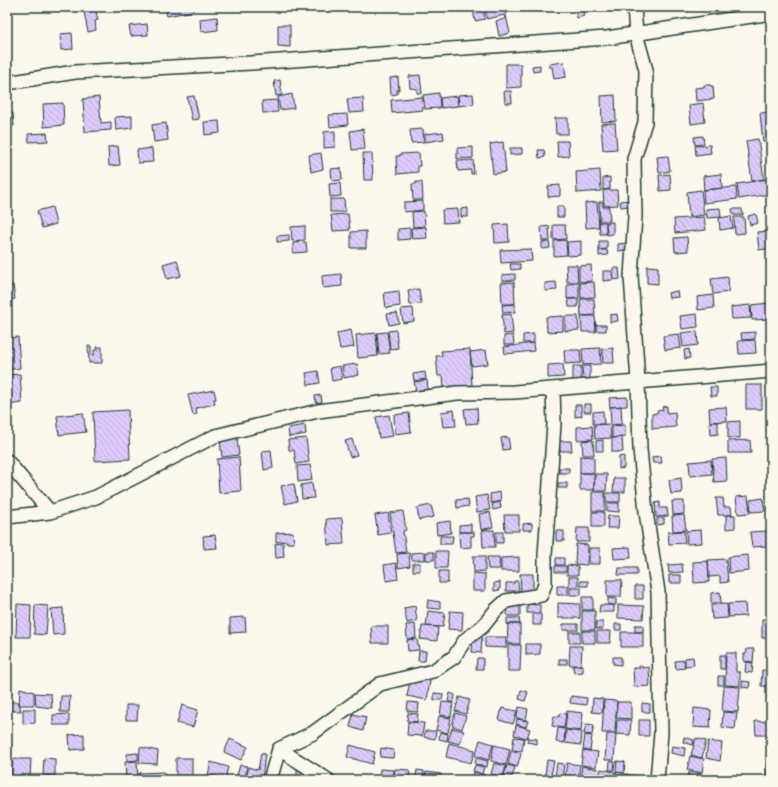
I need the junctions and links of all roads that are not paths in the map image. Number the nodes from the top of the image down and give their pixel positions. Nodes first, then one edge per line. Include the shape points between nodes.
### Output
1 (634, 7) edge
2 (771, 14) edge
3 (636, 34) junction
4 (7, 83) edge
5 (771, 371) edge
6 (638, 382) junction
7 (553, 389) junction
8 (7, 462) edge
9 (50, 512) junction
10 (7, 517) edge
11 (279, 750) junction
12 (270, 780) edge
13 (328, 780) edge
14 (657, 780) edge

1 - 3 street
2 - 3 street
3 - 4 street via 251,64 75,72
3 - 6 street via 646,70 645,122 634,159 635,216 631,276
5 - 6 street
6 - 7 street
6 - 14 street via 640,449 646,512 658,592 661,734
7 - 9 street via 457,393 318,411 215,436 96,497
7 - 11 street via 554,424 545,584 541,595 506,601 484,626 465,640 454,657 433,671 380,684 313,733
8 - 9 street
9 - 10 street
11 - 12 street
11 - 13 street

